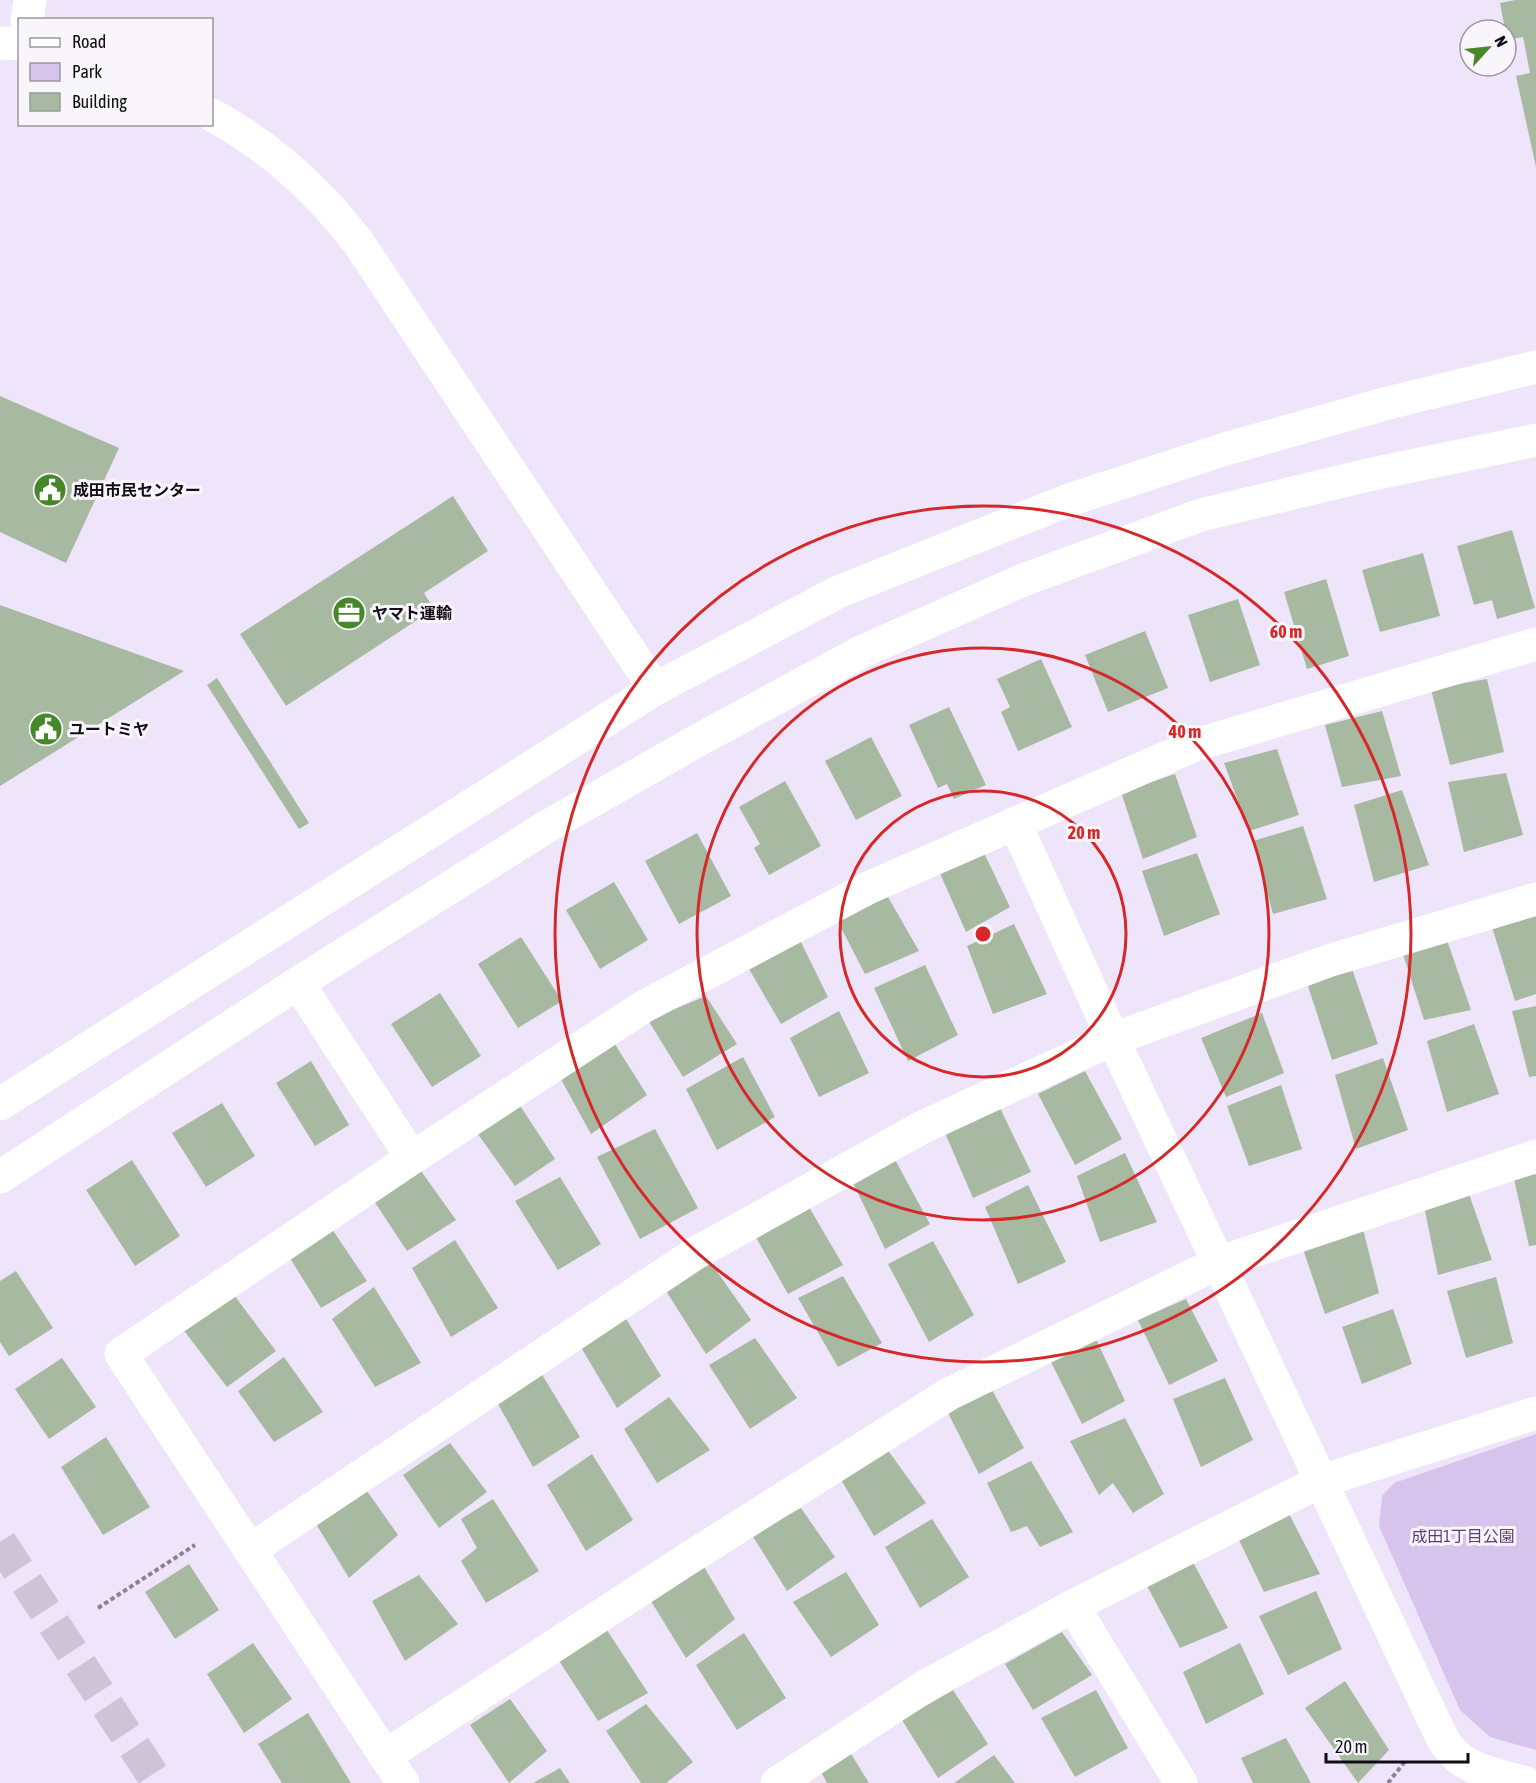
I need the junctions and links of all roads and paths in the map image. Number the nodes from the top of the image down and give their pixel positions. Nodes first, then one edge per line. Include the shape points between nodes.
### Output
1 (30, 0) edge
2 (27, 18) edge
3 (0, 43) edge
4 (18, 44) edge
5 (213, 116) edge
6 (1536, 367) edge
7 (1536, 440) edge
8 (1536, 644) edge
9 (655, 689) junction
10 (1015, 822) junction
11 (1536, 899) edge
12 (298, 983) junction
13 (1113, 1039) junction
14 (0, 1104) edge
15 (1536, 1156) edge
16 (412, 1158) junction
17 (0, 1177) edge
18 (1218, 1263) junction
19 (1536, 1413) edge
20 (1321, 1480) junction
21 (231, 1521) junction
22 (250, 1550) junction
23 (1073, 1606) junction
24 (98, 1608) dead end
25 (1411, 1753) dead end
26 (386, 1756) junction
27 (403, 1783) edge
28 (777, 1783) edge
29 (1181, 1783) edge
30 (1388, 1783) edge
31 (1526, 1783) edge

1 - 2 street
3 - 4 street
5 - 9 street via 280,160 358,242
6 - 9 street via 1236,446 1069,500 838,592
7 - 12 street via 1202,515 1023,580 861,652 693,743 546,827
8 - 10 street via 1195,745
9 - 14 street
10 - 13 street
10 - 16 street via 870,887 643,1007
11 - 13 street via 1328,961
12 - 16 street
12 - 17 street
13 - 18 street
13 - 22 street via 923,1127 696,1253
15 - 18 street
16 - 21 street via 121,1354
18 - 20 street
18 - 26 street via 949,1394
19 - 20 street
20 - 23 street
20 - 31 street via 1449,1748 1478,1769
21 - 22 street
21 - 24 path
22 - 26 street
23 - 28 street via 924,1687
23 - 29 street
25 - 30 path
26 - 27 street

